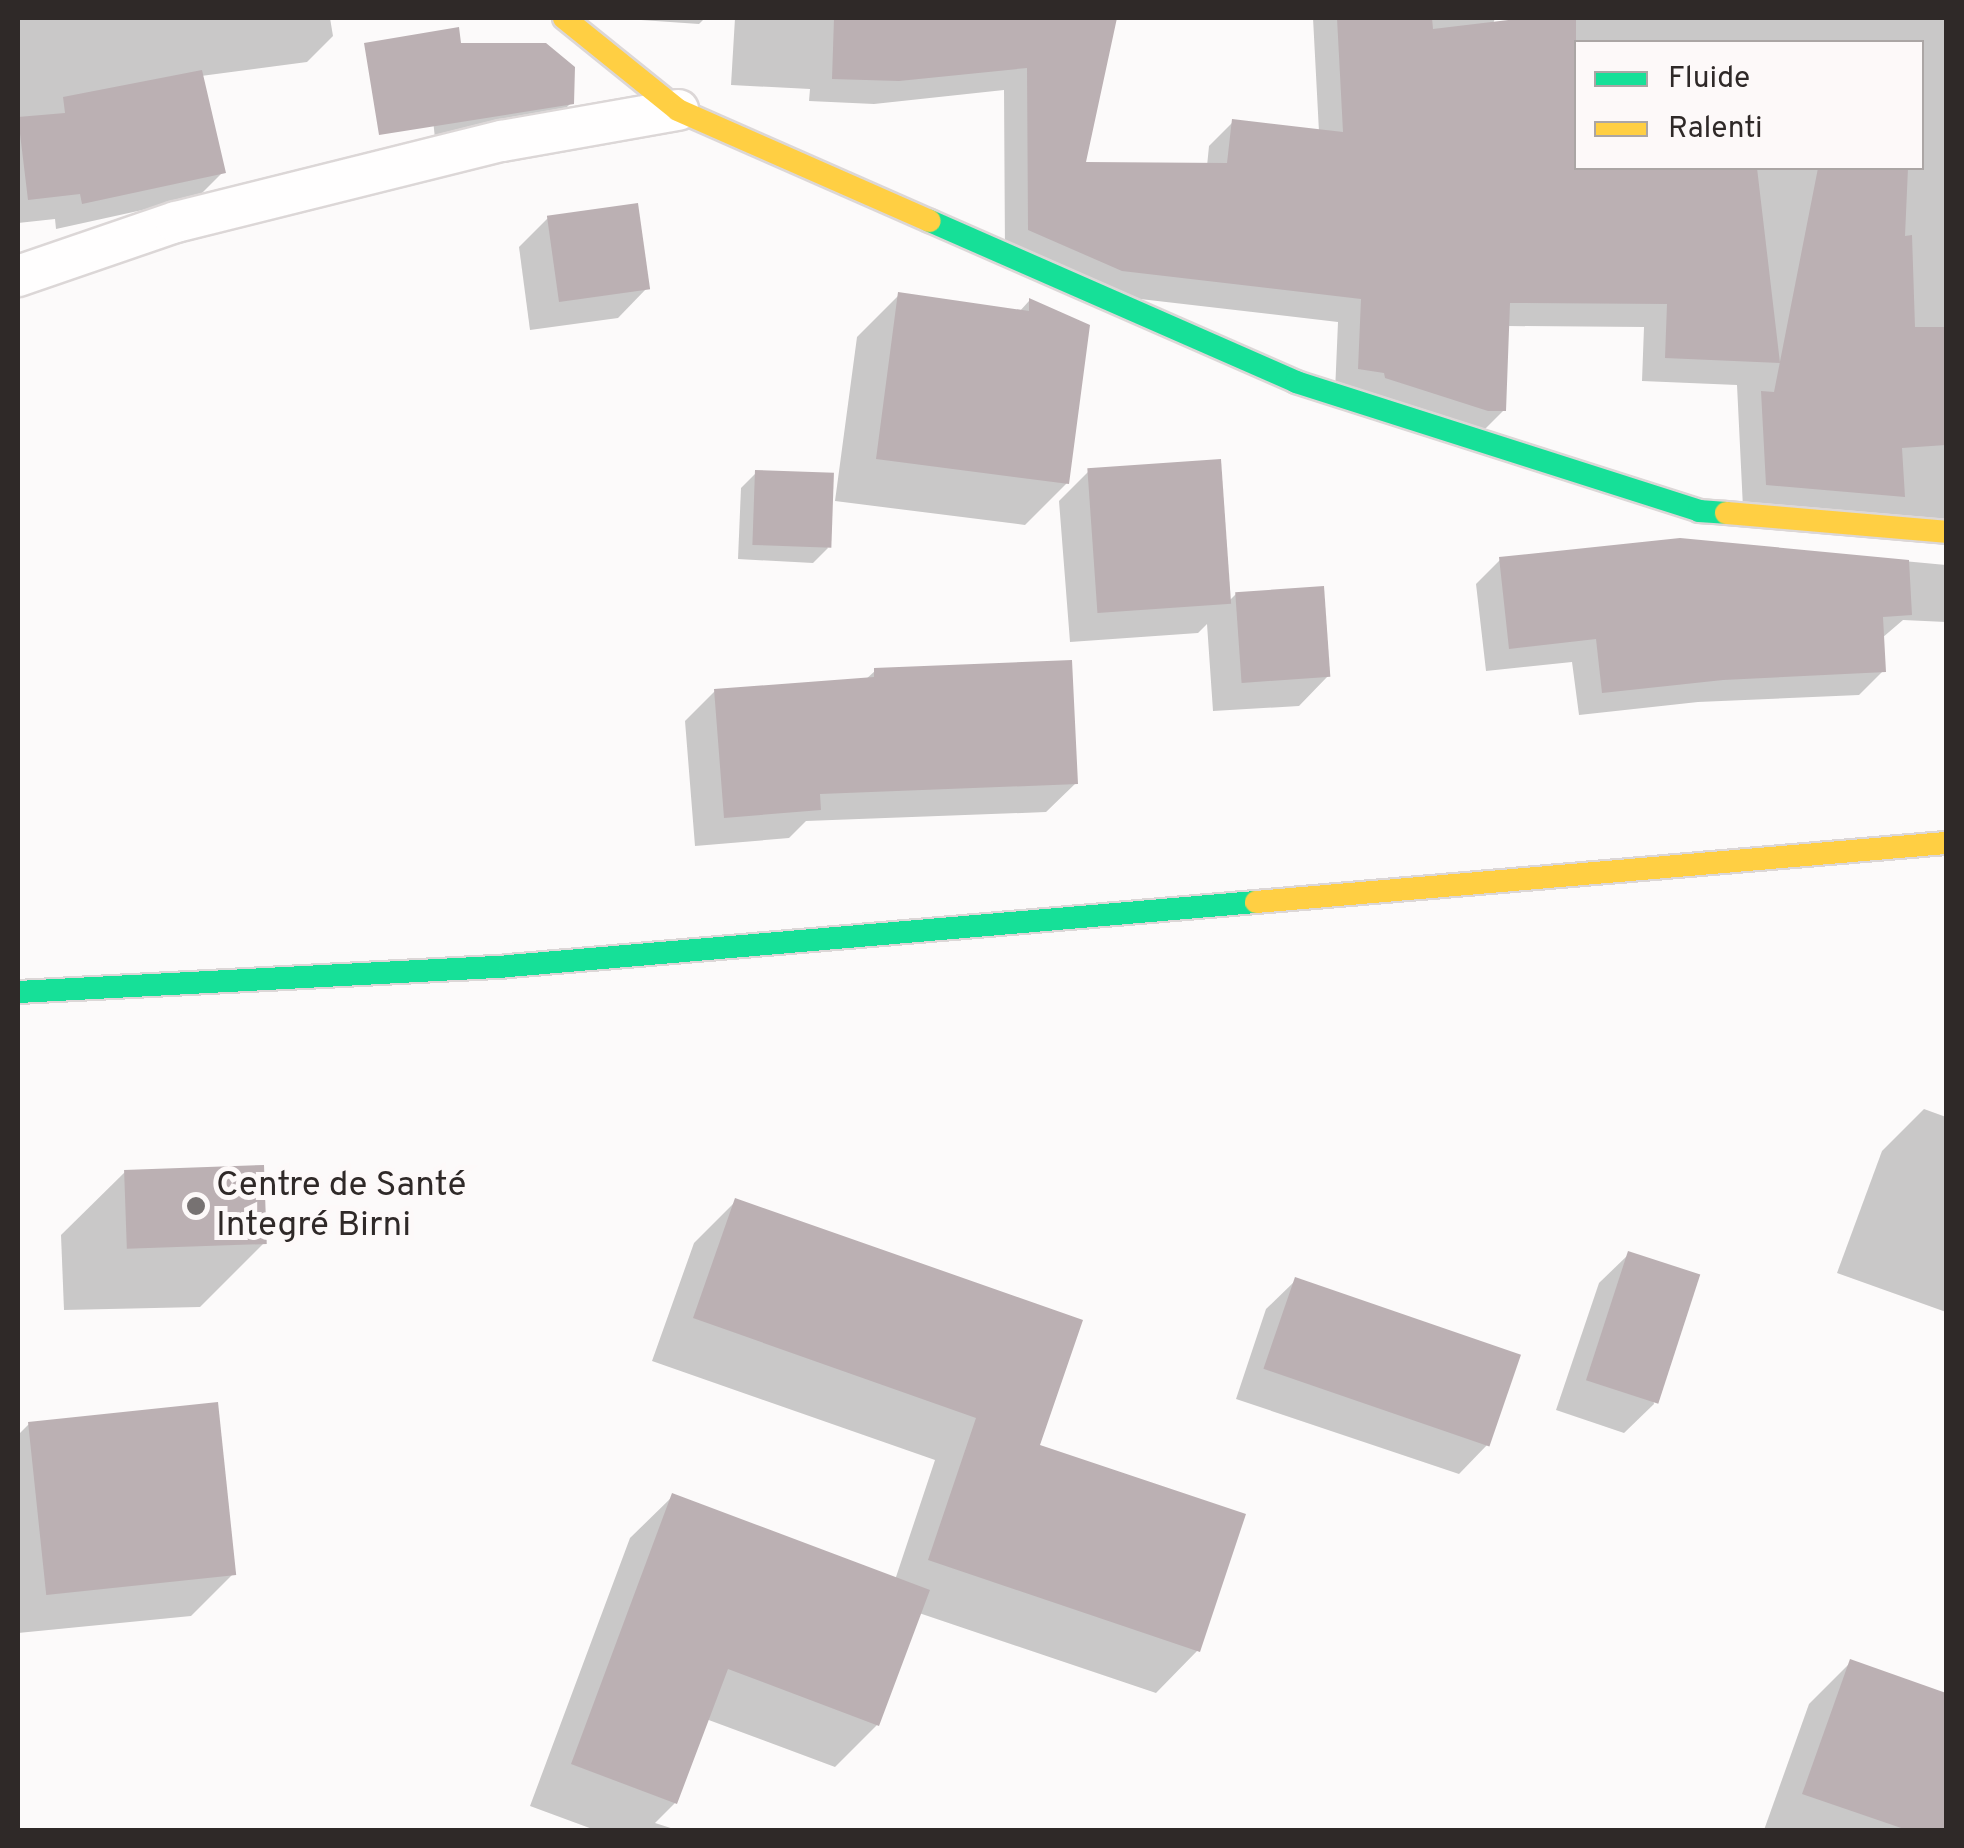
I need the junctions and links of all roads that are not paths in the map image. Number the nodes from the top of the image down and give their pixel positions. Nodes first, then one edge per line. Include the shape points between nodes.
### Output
1 (564, 18) edge
2 (678, 110) junction
3 (18, 276) edge
4 (1946, 532) edge
5 (1946, 843) edge
6 (18, 992) edge

1 - 2 street
2 - 3 lane via 502,140 233,207
2 - 4 street via 1296,382 1699,511
5 - 6 street via 509,966

